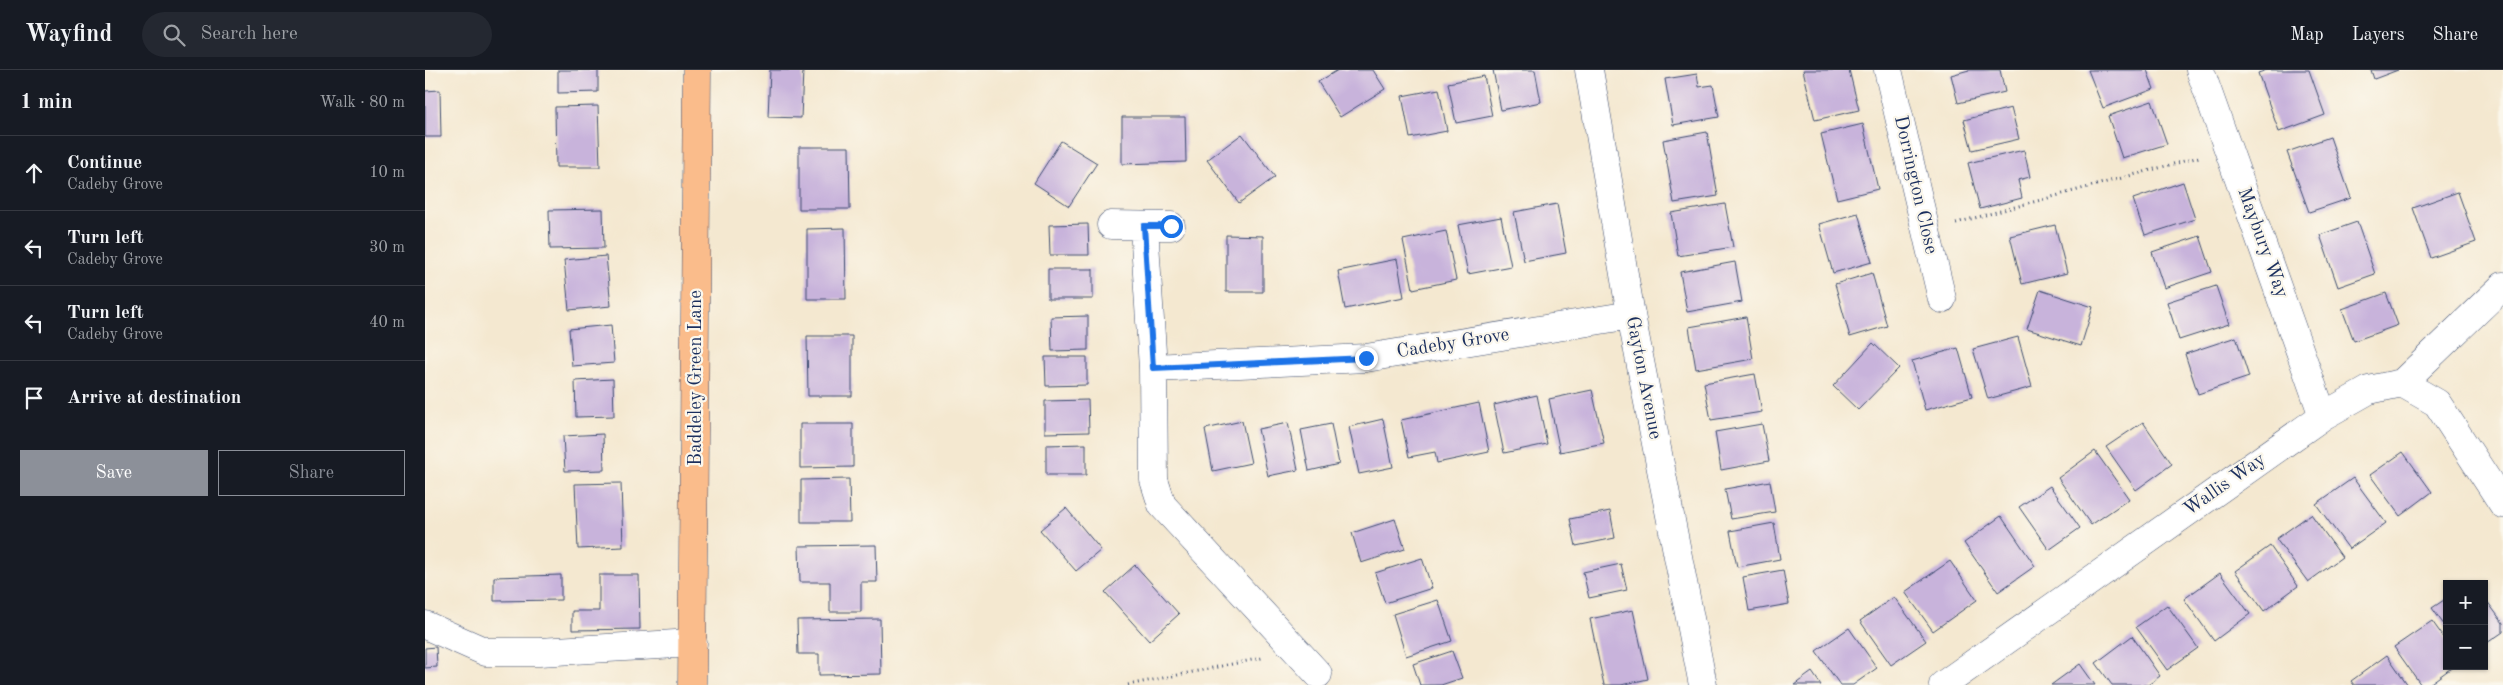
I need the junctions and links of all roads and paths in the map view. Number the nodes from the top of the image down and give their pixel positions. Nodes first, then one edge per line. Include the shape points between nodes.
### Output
1 (697, 70) edge
2 (1589, 70) edge
3 (1888, 70) edge
4 (2200, 70) edge
5 (2228, 149) junction
6 (1111, 225) dead end
7 (1926, 231) junction
8 (2503, 286) edge
9 (1942, 299) dead end
10 (1631, 315) junction
11 (1153, 368) junction
12 (2402, 383) junction
13 (2323, 416) junction
14 (2503, 504) edge
15 (425, 625) edge
16 (693, 643) junction
17 (1297, 651) junction
18 (1318, 674) dead end
19 (692, 685) edge
20 (1128, 685) edge
21 (1703, 685) edge
22 (1943, 685) edge

1 - 16 main road, Baddeley Green Lane
2 - 10 street, Gayton Avenue
3 - 7 street, Dorrington Close
4 - 5 street, Maybury Way
5 - 7 path
5 - 13 street, Maybury Way
6 - 11 street via 1158,226
7 - 9 street, Dorrington Close
8 - 12 street
10 - 11 street, Cadeby Grove via 1366,358
10 - 21 street, Gayton Avenue
11 - 17 street via 1154,480 1162,506
12 - 13 street, Wallis Way via 2369,390
12 - 14 street via 2437,402
13 - 22 street, Wallis Way
15 - 16 street via 487,652
16 - 19 main road, Baddeley Green Lane
17 - 18 street
17 - 20 path

